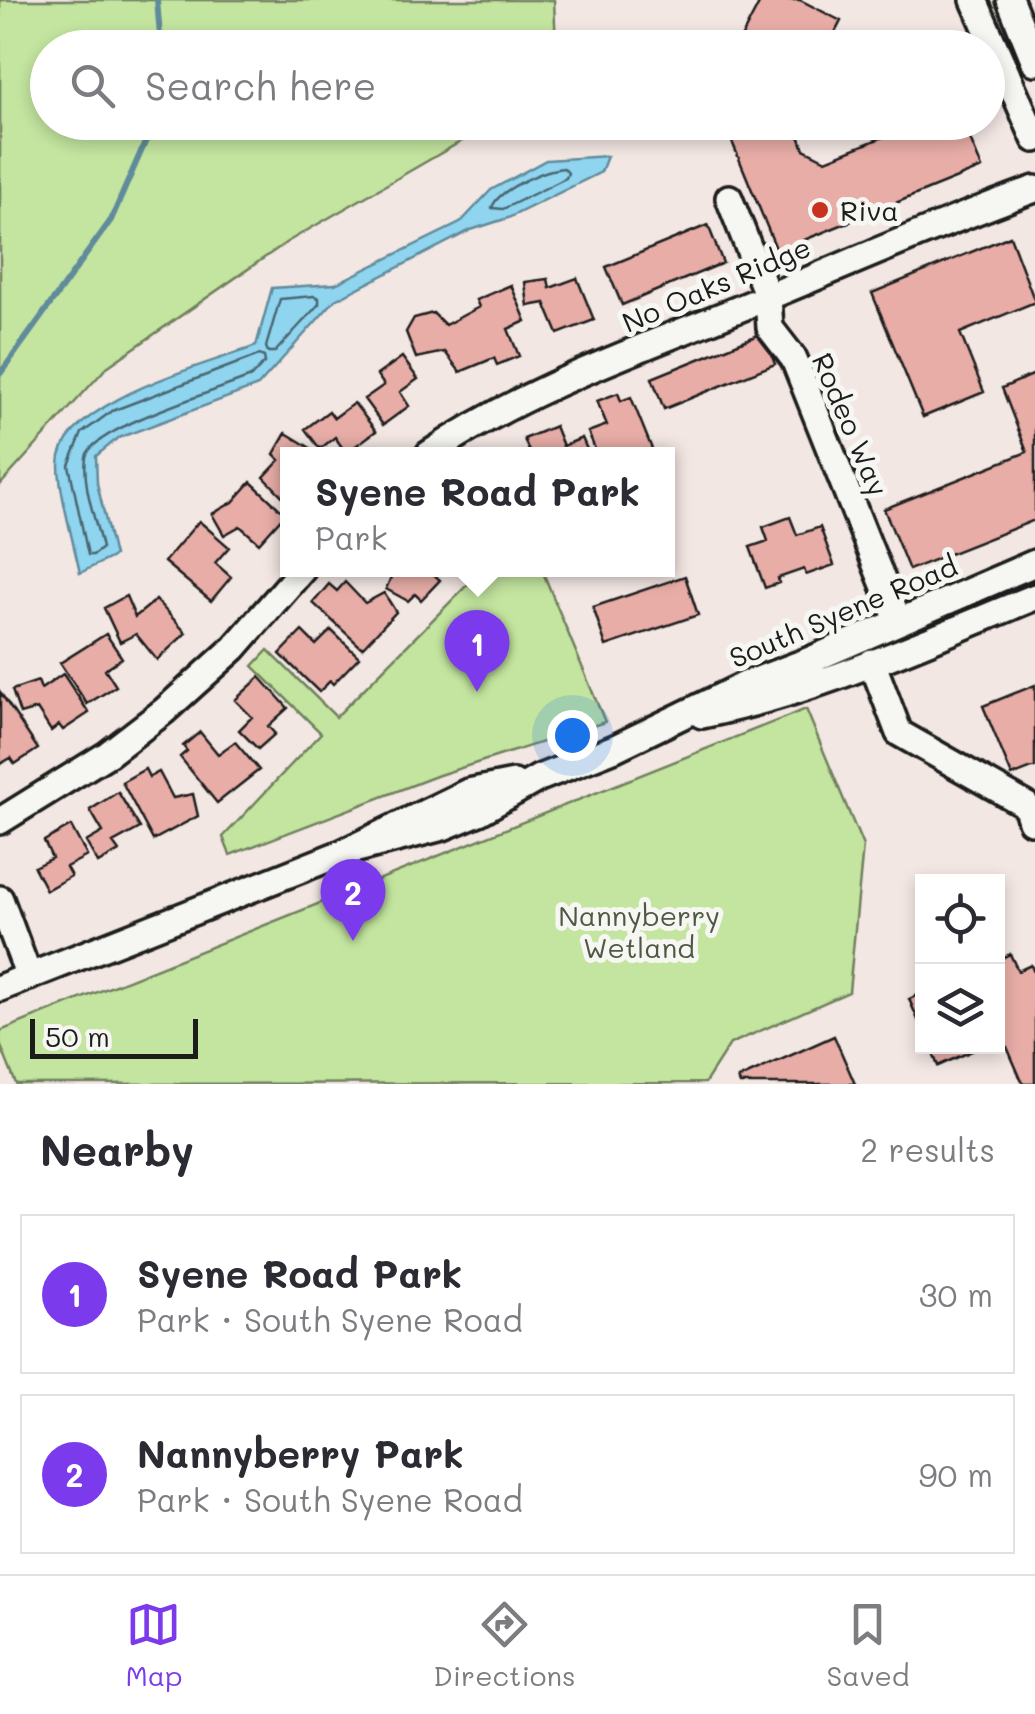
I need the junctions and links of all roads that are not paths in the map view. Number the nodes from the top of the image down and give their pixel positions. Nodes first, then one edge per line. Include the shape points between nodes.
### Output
1 (974, 0) edge
2 (1010, 0) edge
3 (987, 30) edge
4 (1035, 62) edge
5 (1005, 71) edge
6 (1035, 140) edge
7 (1035, 189) edge
8 (729, 198) dead end
9 (768, 297) junction
10 (440, 447) edge
11 (1035, 564) edge
12 (296, 577) edge
13 (1035, 597) edge
14 (898, 620) junction
15 (872, 662) junction
16 (678, 720) junction
17 (1035, 819) edge
18 (0, 820) edge
19 (0, 899) edge
20 (29, 976) junction
21 (0, 988) edge

1 - 3 street
2 - 4 street
5 - 6 street
7 - 9 street, No Oaks Ridge
8 - 9 street, Rodeo Way
9 - 10 street, No Oaks Ridge via 546,387
9 - 14 street, Rodeo Way via 770,328 794,359
11 - 14 street, South Syene Road
12 - 18 street via 234,648 164,711
13 - 15 street, South Syene Road
14 - 16 street, South Syene Road via 727,692
15 - 16 street, South Syene Road via 752,705
15 - 17 street via 899,733 1026,805
16 - 20 street, South Syene Road via 443,827 342,853
19 - 20 street
20 - 21 street, South Syene Road

